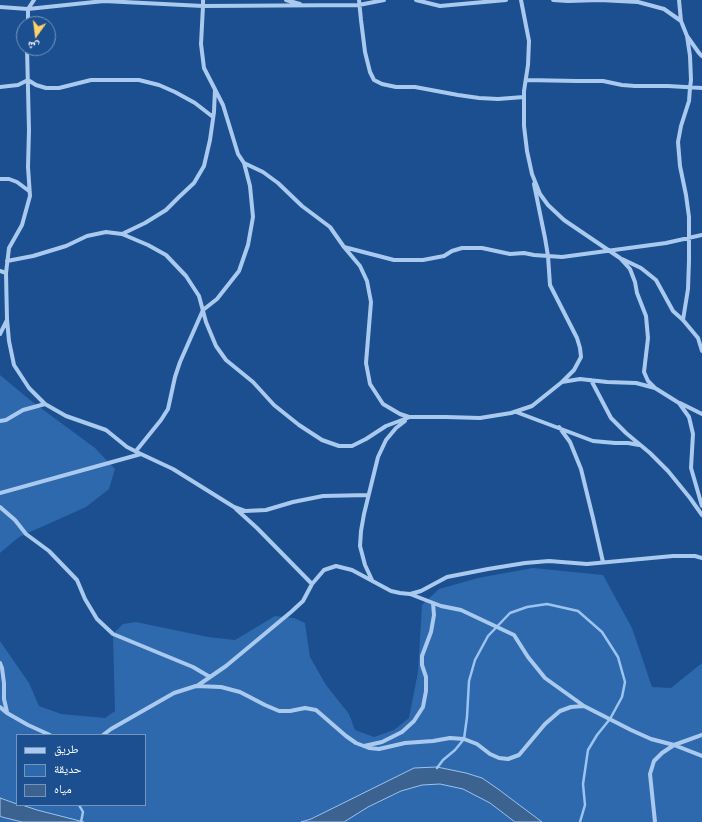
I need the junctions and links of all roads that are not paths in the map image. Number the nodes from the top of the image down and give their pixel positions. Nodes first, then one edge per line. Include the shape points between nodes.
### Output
1 (34, 0) edge
2 (203, 0) edge
3 (286, 0) edge
4 (359, 0) edge
5 (384, 0) edge
6 (416, 0) edge
7 (506, 0) edge
8 (521, 0) edge
9 (553, 0) edge
10 (679, 0) edge
11 (204, 6) junction
12 (306, 6) junction
13 (359, 6) junction
14 (0, 7) edge
15 (28, 9) junction
16 (28, 16) edge
17 (681, 20) junction
18 (687, 36) junction
19 (27, 56) edge
20 (702, 56) edge
21 (28, 80) junction
22 (526, 80) junction
23 (0, 87) edge
24 (690, 88) junction
25 (702, 88) edge
26 (215, 89) junction
27 (524, 97) junction
28 (213, 117) junction
29 (244, 163) junction
30 (532, 174) junction
31 (0, 179) edge
32 (29, 191) junction
33 (122, 234) junction
34 (702, 235) edge
35 (689, 238) junction
36 (344, 246) junction
37 (610, 252) junction
38 (548, 256) junction
39 (620, 258) junction
40 (7, 261) junction
41 (0, 271) edge
42 (6, 273) junction
43 (203, 310) junction
44 (7, 319) junction
45 (683, 320) junction
46 (0, 334) edge
47 (702, 351) edge
48 (591, 380) junction
49 (562, 382) junction
50 (655, 388) junction
51 (679, 403) junction
52 (45, 404) junction
53 (515, 412) junction
54 (702, 414) edge
55 (410, 417) junction
56 (0, 421) edge
57 (559, 428) junction
58 (640, 445) junction
59 (136, 451) junction
60 (141, 454) junction
61 (0, 493) edge
62 (368, 495) junction
63 (702, 506) edge
64 (234, 507) junction
65 (0, 508) edge
66 (702, 515) edge
67 (702, 558) edge
68 (604, 562) junction
69 (372, 580) junction
70 (312, 584) junction
71 (410, 594) junction
72 (433, 603) junction
73 (0, 663) edge
74 (210, 677) junction
75 (196, 686) junction
76 (584, 706) junction
77 (0, 707) edge
78 (7, 713) junction
79 (48, 734) edge
80 (104, 734) edge
81 (702, 735) edge
82 (674, 745) junction
83 (364, 746) junction
84 (702, 756) edge
85 (655, 822) edge

1 - 15 street
2 - 11 street
3 - 12 street
4 - 13 street
5 - 13 street
6 - 7 street via 440,6
8 - 22 street via 529,41
9 - 17 street via 638,2 664,9
10 - 17 street
11 - 12 street
11 - 15 street via 104,1
11 - 26 street via 201,44 204,68
12 - 13 street
13 - 27 street via 365,52 374,80 396,87 416,87 479,98
14 - 15 street
15 - 16 street
17 - 18 street
18 - 20 street
18 - 24 street
19 - 21 street
21 - 23 street via 18,85
21 - 28 street via 46,88 60,88 91,80 139,80 175,92
21 - 32 street
22 - 24 street via 603,81 622,85
22 - 27 street
24 - 25 street
24 - 35 street via 678,142 689,218
26 - 28 street
26 - 29 street via 223,105 238,154
27 - 30 street via 524,126
28 - 33 street via 204,166 194,183 166,210
29 - 36 street via 278,183 302,206 330,227
29 - 43 street via 250,186 253,217 248,245 239,271 216,299
30 - 37 street via 540,194 548,205 564,220
30 - 38 street
31 - 32 street via 17,182
32 - 40 street via 30,196 22,224 9,248
33 - 40 street via 106,232 87,236 66,246
33 - 43 street via 166,255 186,276 199,296
34 - 35 street
35 - 37 street
35 - 45 street via 688,288
36 - 38 street via 394,260 422,260 444,256 462,248
36 - 55 street via 360,266 367,281 371,302 366,363 370,384 384,404
37 - 38 street via 562,258
37 - 39 street
38 - 49 street via 550,285 580,348 581,357 574,370
39 - 45 street via 641,268 656,280 672,311
39 - 50 street via 636,282 637,293 646,316 648,338 644,372
40 - 42 street
41 - 42 street
42 - 44 street
43 - 55 street via 216,346 226,360 253,382 274,405 322,440 339,446 352,446 386,426
43 - 59 street via 180,362 168,408
44 - 46 street
44 - 52 street via 14,365 29,388
45 - 47 street via 698,338
48 - 49 street
48 - 50 street via 636,383
48 - 58 street via 611,418
49 - 53 street via 532,406
50 - 51 street
51 - 54 street
51 - 63 street via 689,417 693,434 691,468
52 - 56 street via 23,410
52 - 59 street via 66,416 106,430
53 - 55 street via 480,418
53 - 57 street
55 - 62 street via 386,440 378,457
57 - 58 street via 593,440
57 - 68 street via 570,442 581,469
58 - 66 street via 668,471
59 - 60 street
60 - 61 street
60 - 64 street via 173,469
62 - 64 street via 323,496 266,510 245,511
62 - 69 street via 360,546
64 - 70 street
65 - 74 street via 15,520 26,534 49,551 77,580 97,619 113,634 193,667
67 - 68 street via 673,556
68 - 71 street via 525,563 488,569 447,577
69 - 70 street via 352,570 336,566 324,570
69 - 71 street via 390,591
70 - 74 street via 303,601 291,612
71 - 72 street
72 - 76 street via 461,610 514,634 545,678
72 - 83 street via 431,632 422,656 426,677 423,706 414,721 402,732 382,742
73 - 78 street
74 - 75 street
75 - 80 street via 174,693
75 - 83 street via 221,687 240,692 279,710 316,710 346,736
76 - 82 street via 651,739
76 - 83 street via 560,711 545,724 519,755 508,759 490,754 477,744 464,739 405,743 379,749
77 - 78 street
78 - 79 street
81 - 82 street
82 - 84 street
82 - 85 street via 654,761 650,774

